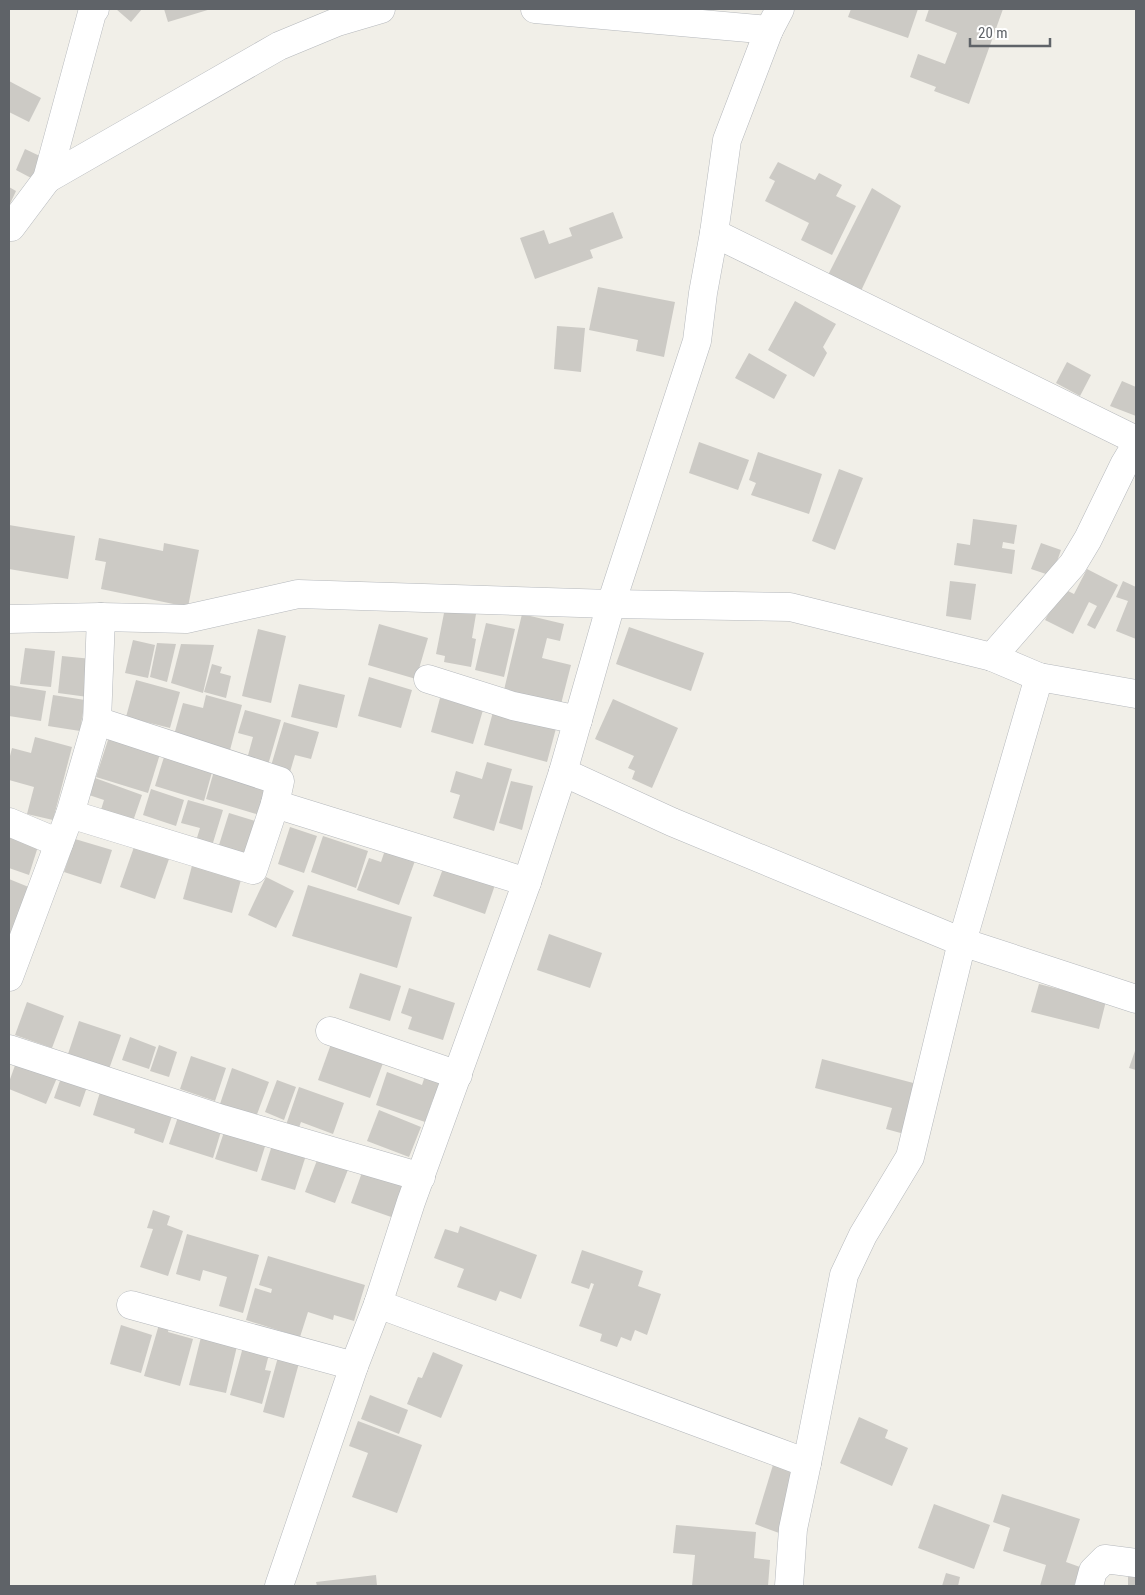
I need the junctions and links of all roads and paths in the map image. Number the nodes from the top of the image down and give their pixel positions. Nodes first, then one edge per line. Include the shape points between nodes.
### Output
1 (95, 9) edge
2 (381, 9) edge
3 (535, 9) edge
4 (775, 19) edge
5 (47, 179) junction
6 (9, 227) edge
7 (714, 233) junction
8 (1136, 440) edge
9 (1136, 445) edge
10 (611, 604) junction
11 (101, 617) junction
12 (9, 619) edge
13 (992, 657) junction
14 (1039, 677) junction
15 (428, 679) dead end
16 (1136, 694) edge
17 (578, 720) junction
18 (97, 721) junction
19 (563, 772) junction
20 (275, 804) junction
21 (70, 814) junction
22 (9, 822) edge
23 (59, 842) junction
24 (526, 882) junction
25 (962, 942) junction
26 (9, 978) edge
27 (1136, 999) edge
28 (330, 1031) dead end
29 (9, 1048) edge
30 (458, 1075) junction
31 (421, 1177) junction
32 (378, 1304) junction
33 (131, 1305) dead end
34 (354, 1366) junction
35 (807, 1463) junction
36 (1136, 1563) edge
37 (279, 1586) edge
38 (789, 1586) edge
39 (1089, 1586) edge

1 - 5 street
2 - 5 street via 337,22 279,46
3 - 4 street
4 - 7 street via 727,140
5 - 6 street
7 - 8 street
7 - 10 street via 697,341
9 - 13 street via 1073,564
10 - 11 street via 298,594 186,619
10 - 13 street via 790,607
10 - 17 street
11 - 12 street
11 - 18 street
13 - 14 street
14 - 16 street
14 - 25 street
15 - 17 street via 513,706
17 - 19 street
18 - 20 street via 280,782
18 - 21 street
19 - 24 street
19 - 25 street via 672,822
20 - 21 street via 253,870
20 - 24 street
21 - 23 street
22 - 23 street
23 - 26 street
24 - 30 street
25 - 27 street
25 - 35 street via 910,1157 863,1234 844,1275
28 - 30 street
29 - 31 street via 222,1119
30 - 31 street
31 - 32 street
32 - 34 street
32 - 35 street
33 - 34 street
34 - 37 street
35 - 38 street via 793,1529
36 - 39 street via 1104,1559 1093,1572

